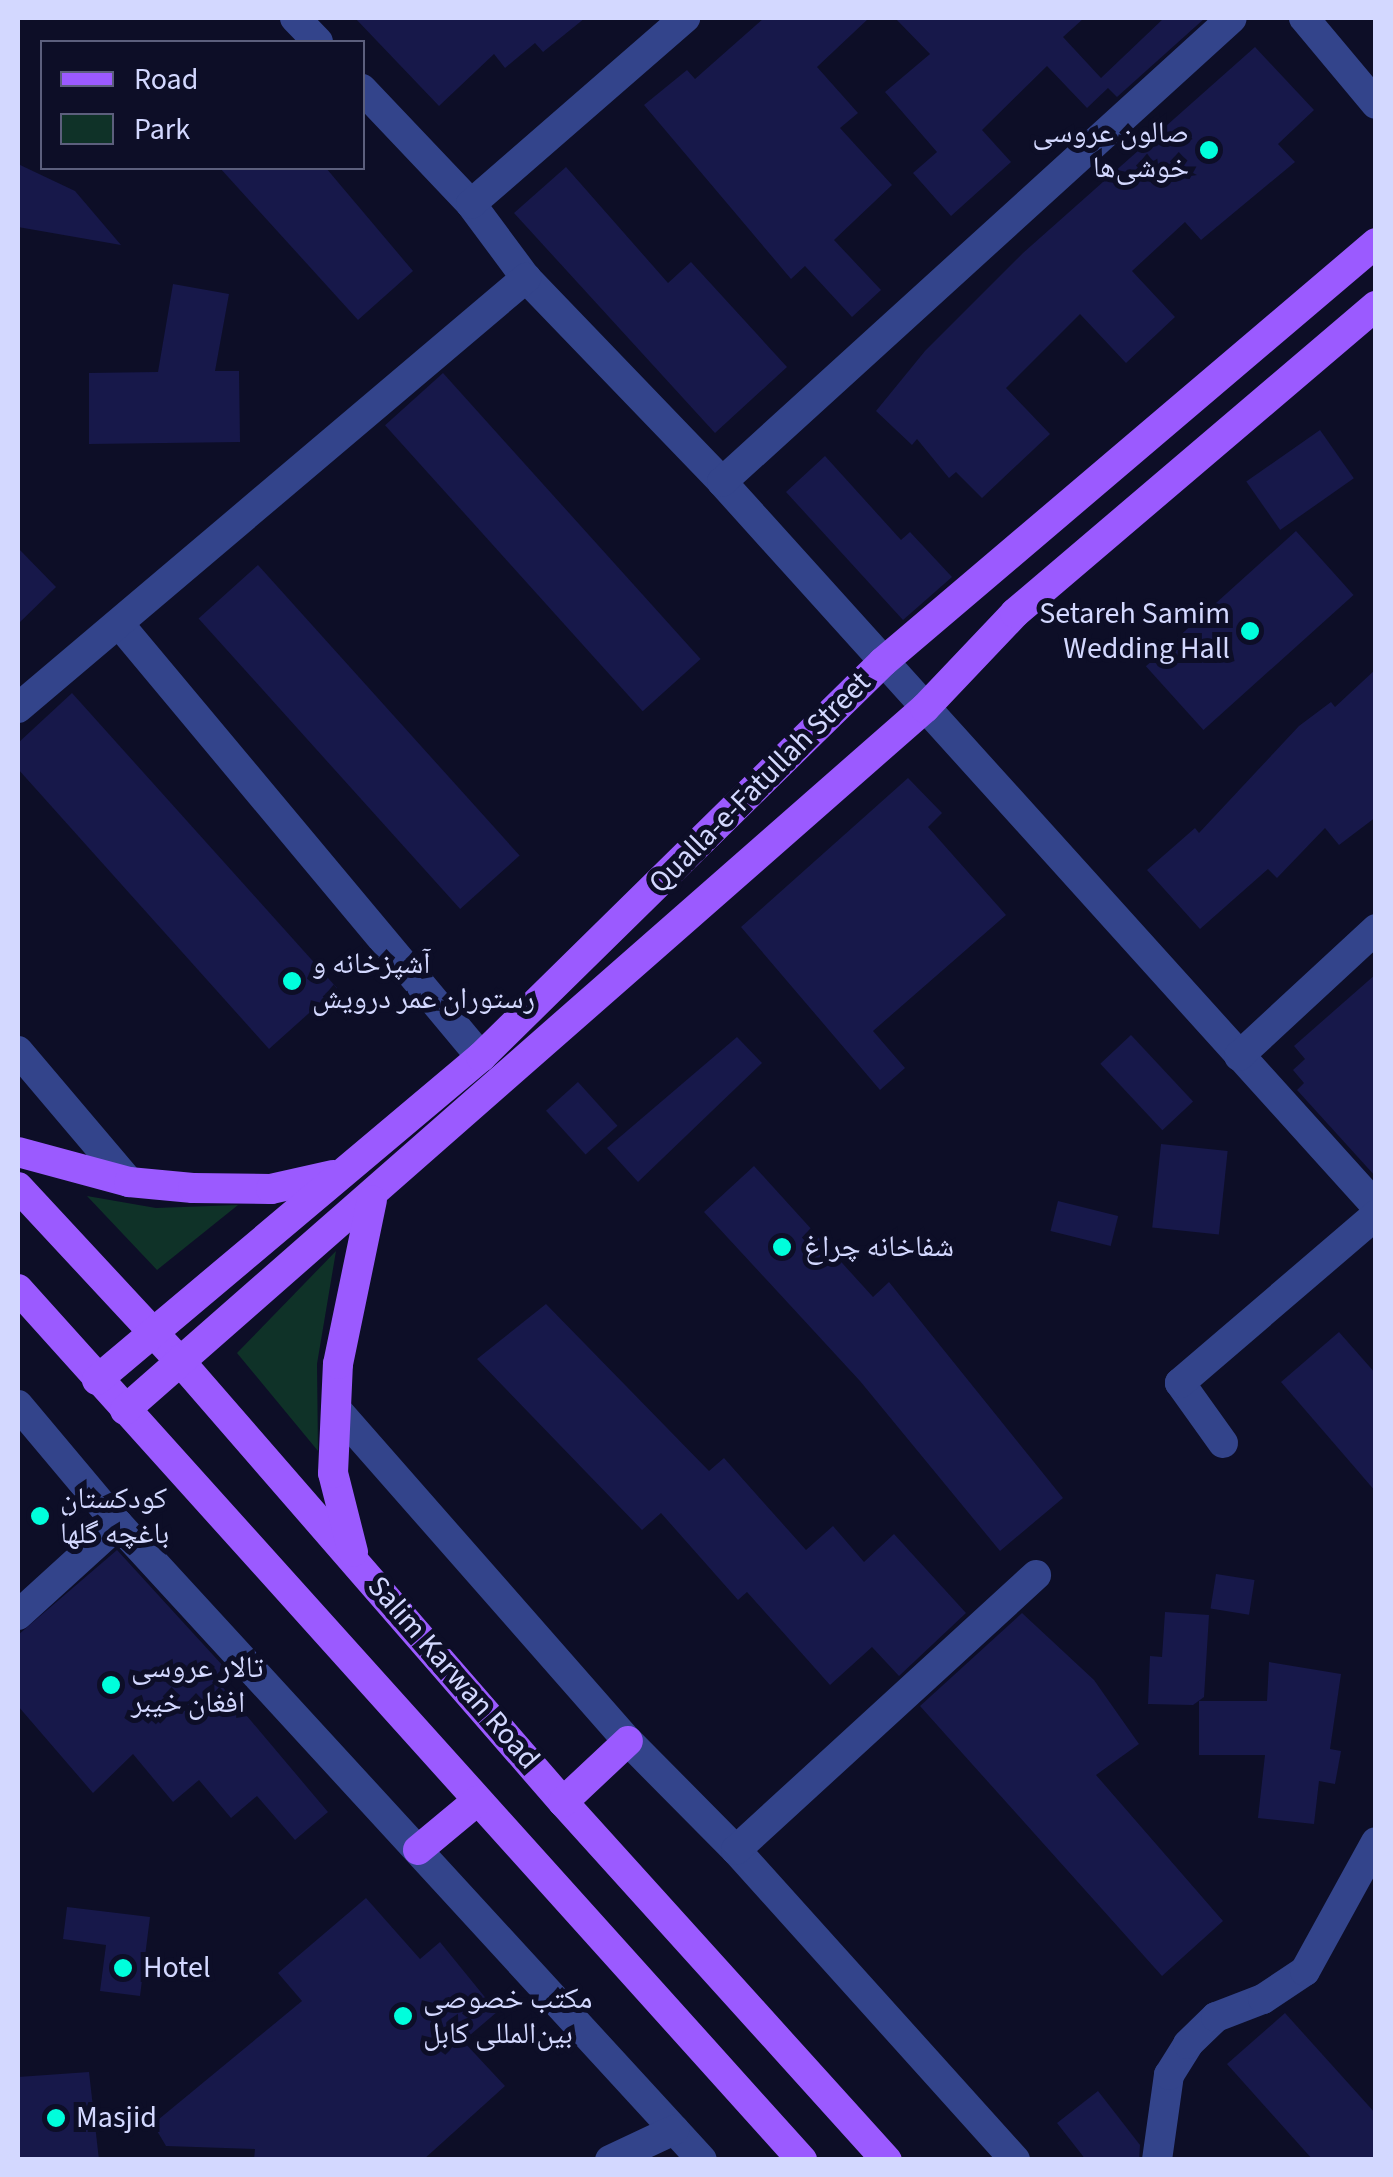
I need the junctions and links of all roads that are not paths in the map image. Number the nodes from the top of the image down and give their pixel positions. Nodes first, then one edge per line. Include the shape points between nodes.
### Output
1 (295, 18) edge
2 (685, 18) edge
3 (1232, 18) edge
4 (1304, 18) edge
5 (316, 40) edge
6 (365, 92) edge
7 (1376, 104) edge
8 (472, 204) junction
9 (1376, 243) edge
10 (526, 278) junction
11 (1376, 306) edge
12 (722, 482) junction
13 (120, 624) junction
14 (883, 662) junction
15 (18, 708) edge
16 (924, 708) junction
17 (1376, 929) edge
18 (18, 1051) edge
19 (1239, 1056) junction
20 (481, 1057) junction
21 (18, 1152) edge
22 (341, 1174) junction
23 (129, 1182) junction
24 (18, 1188) edge
25 (372, 1200) junction
26 (1376, 1206) edge
27 (1376, 1215) edge
28 (18, 1289) edge
29 (152, 1331) junction
30 (180, 1360) junction
31 (97, 1380) junction
32 (18, 1404) edge
33 (125, 1410) junction
34 (336, 1410) junction
35 (1223, 1443) dead end
36 (118, 1524) junction
37 (355, 1559) junction
38 (1036, 1576) dead end
39 (18, 1615) edge
40 (628, 1741) junction
41 (477, 1800) junction
42 (563, 1802) junction
43 (1376, 1842) edge
44 (418, 1850) junction
45 (736, 1850) junction
46 (674, 2130) junction
47 (610, 2160) edge
48 (702, 2160) edge
49 (802, 2160) edge
50 (887, 2160) edge
51 (1016, 2160) edge
52 (1156, 2160) edge

1 - 5 street
2 - 8 street
3 - 12 street
4 - 7 street
6 - 8 street
8 - 10 street
9 - 14 main road, Qualla-e-Fatullah Street
10 - 12 street
10 - 13 street
11 - 16 main road, Qualla-e-Fatullah Street via 1016,613
12 - 14 street
13 - 15 street
13 - 20 street
14 - 16 street
14 - 20 main road, Qualla-e-Fatullah Street
16 - 19 street
16 - 25 main road, Qualla-e-Fatullah Street
17 - 19 street
18 - 23 street
19 - 26 street
20 - 22 main road, Qualla-e-Fatullah Street
21 - 23 main road
22 - 23 main road via 271,1189
22 - 29 main road, Qualla-e-Fatullah Street
24 - 29 main road, Salim Karwan Road
25 - 30 main road, Qualla-e-Fatullah Street
25 - 34 main road via 338,1364
27 - 35 street via 1180,1384
28 - 31 main road
29 - 30 main road, Salim Karwan Road
29 - 31 main road, Qualla-e-Fatullah Street
30 - 33 main road, Qualla-e-Fatullah Street
30 - 37 main road, Salim Karwan Road
31 - 33 main road
32 - 36 street
33 - 41 main road
34 - 37 main road via 333,1474
34 - 40 street
36 - 39 street
36 - 44 street
37 - 42 main road, Salim Karwan Road
38 - 45 street
40 - 42 main road
40 - 45 street
41 - 44 main road
41 - 49 main road
42 - 50 main road, Salim Karwan Road
43 - 52 street via 1305,1971 1262,1999 1216,2017 1188,2044 1169,2075
44 - 46 street
45 - 51 street
46 - 47 street
46 - 48 street

